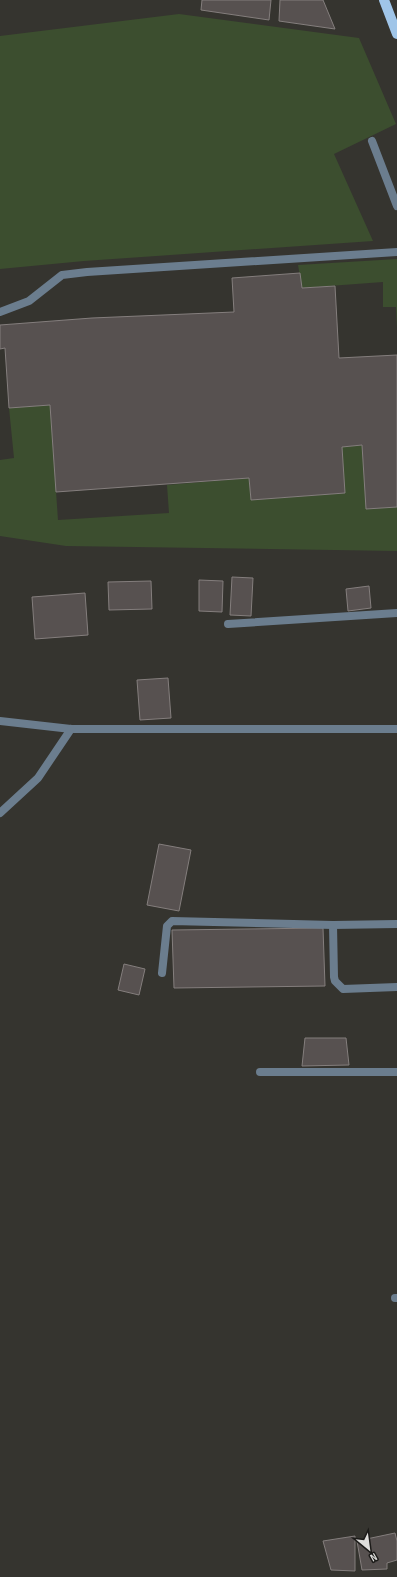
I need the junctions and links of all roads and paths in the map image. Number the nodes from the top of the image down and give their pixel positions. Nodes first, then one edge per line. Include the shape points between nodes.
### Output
1 (384, 0) edge
2 (397, 34) edge
3 (372, 141) dead end
4 (397, 206) edge
5 (397, 252) edge
6 (0, 312) edge
7 (397, 613) edge
8 (228, 624) dead end
9 (0, 721) edge
10 (71, 729) junction
11 (397, 729) edge
12 (0, 813) edge
13 (397, 924) edge
14 (333, 925) junction
15 (162, 973) dead end
16 (397, 987) edge
17 (260, 1072) dead end
18 (397, 1072) edge

1 - 2 main road
3 - 4 street
5 - 6 street via 62,275 29,301
7 - 8 street
9 - 10 street
10 - 11 street
10 - 12 street via 38,778
13 - 14 street
14 - 15 street via 172,921 167,926
14 - 16 street via 334,977 339,986 343,989
17 - 18 street

